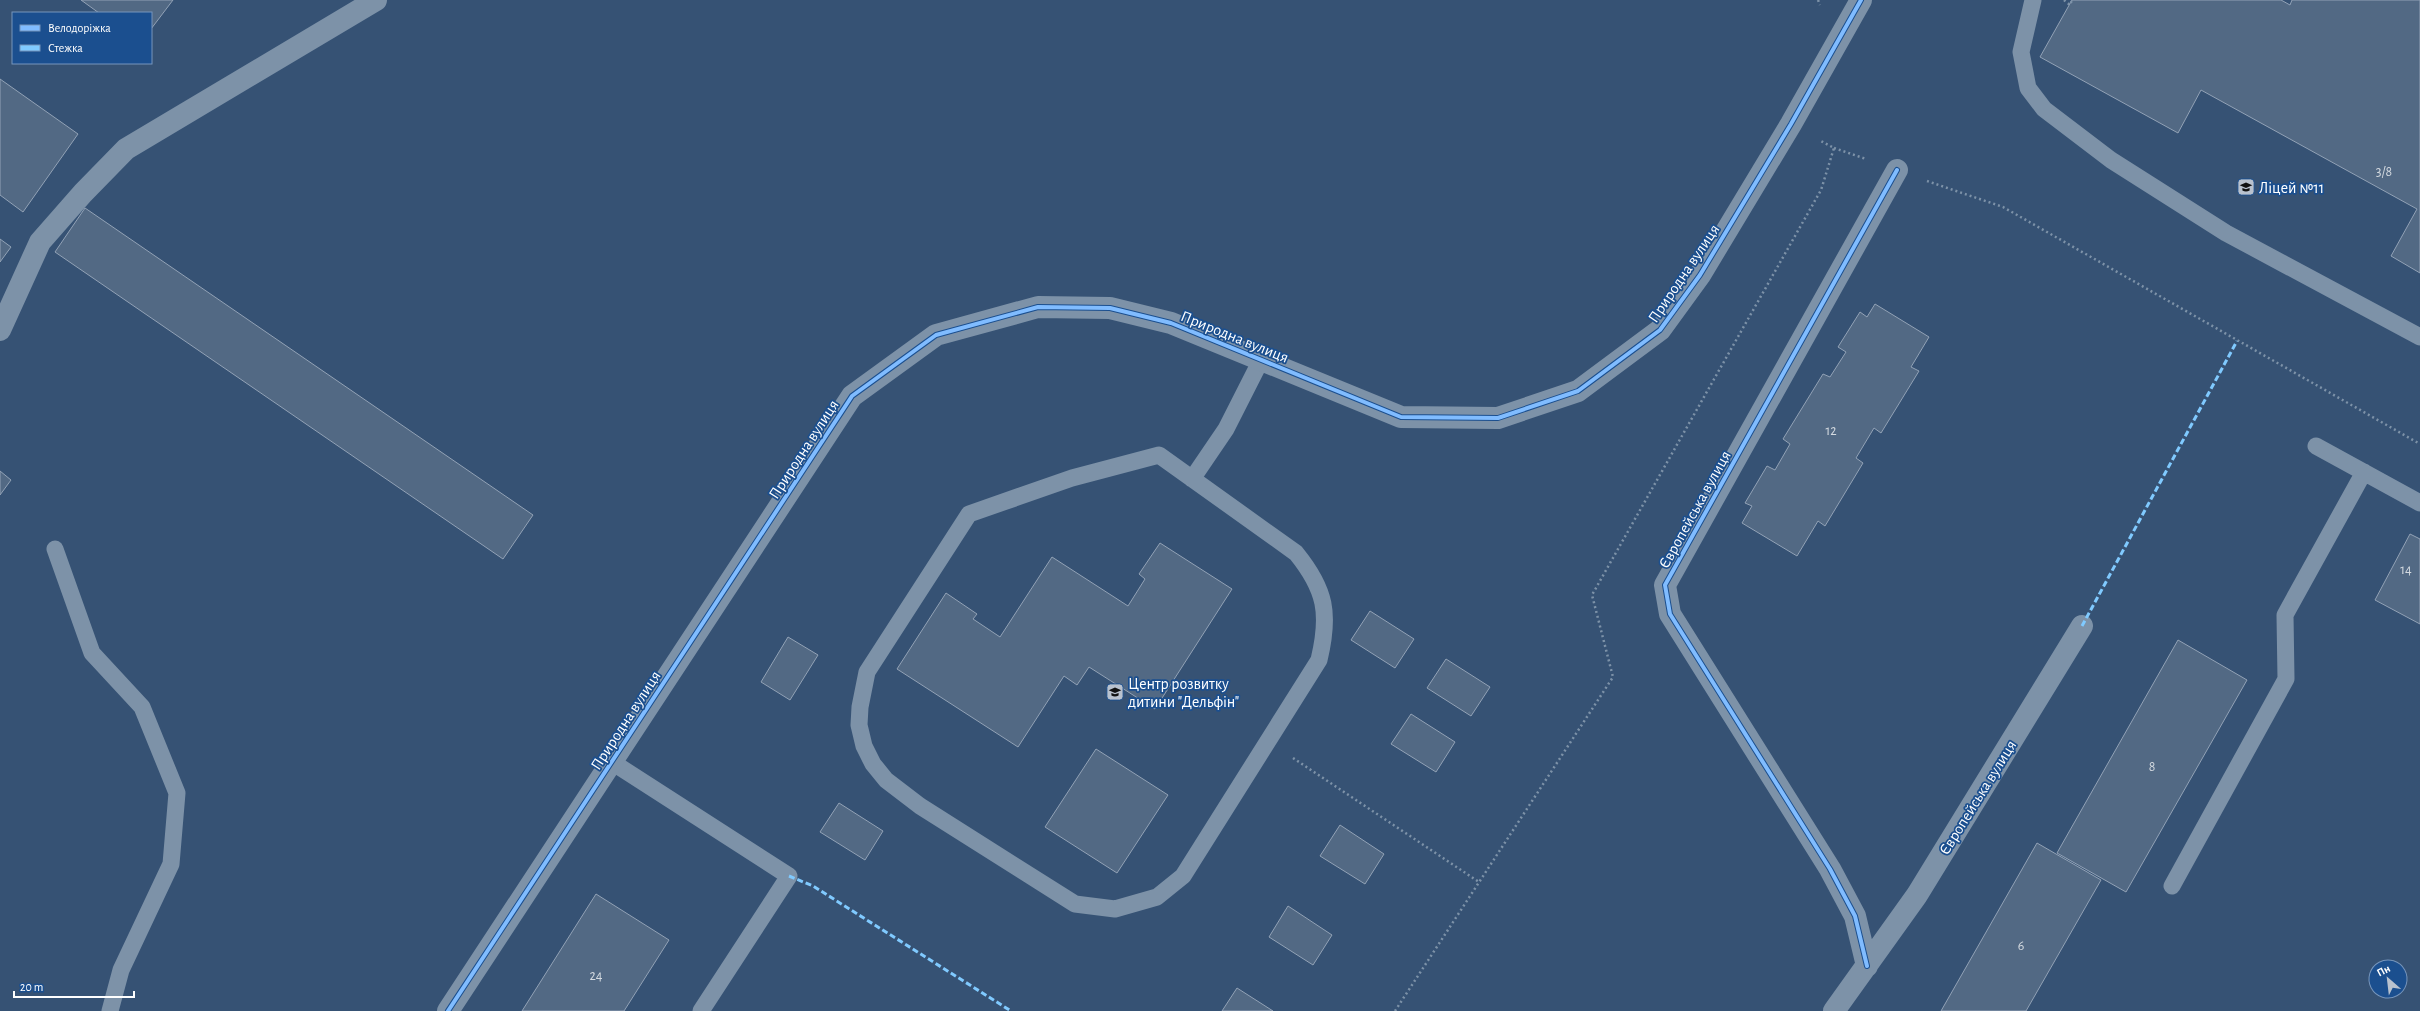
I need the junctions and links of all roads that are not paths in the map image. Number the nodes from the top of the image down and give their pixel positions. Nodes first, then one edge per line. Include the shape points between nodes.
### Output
1 (376, 0) edge
2 (1861, 0) edge
3 (2033, 0) edge
4 (1897, 170) road end
5 (0, 330) edge
6 (2420, 336) edge
7 (1261, 360) junction
8 (2316, 446) dead end
9 (2364, 472) junction
10 (1192, 479) junction
11 (2420, 503) edge
12 (55, 549) dead end
13 (2082, 626) dead end
14 (612, 762) junction
15 (2172, 886) dead end
16 (1867, 966) junction
17 (110, 1011) edge
18 (448, 1011) edge
19 (701, 1011) edge
20 (1834, 1011) edge

1 - 5 street via 126,149 40,242
2 - 7 street, Природна вулиця via 1791,124 1700,275 1660,330 1578,391 1498,418 1401,418
3 - 6 lane via 2021,52 2028,88 2044,108 2123,169 2226,233
4 - 16 street, Європейська вулиця via 1665,585 1670,614 1830,869 1855,916
7 - 10 lane via 1226,429
7 - 14 street, Природна вулиця via 1170,323 1110,308 1038,307 936,336 852,396
8 - 9 lane
9 - 11 lane
9 - 15 lane via 2285,615 2286,679
10 - 10 lane via 1296,553 1315,580 1325,608 1326,630 1319,660 1183,876 1156,897 1115,909 1075,904 920,806 886,780 872,764 859,725 867,672 970,514 1072,478 1159,455
12 - 17 lane via 92,653 142,707 177,793 171,864 121,970
13 - 16 street, Європейська вулиця via 1917,895
14 - 18 street, Природна вулиця
14 - 19 lane via 789,876
16 - 20 street, Європейська вулиця

